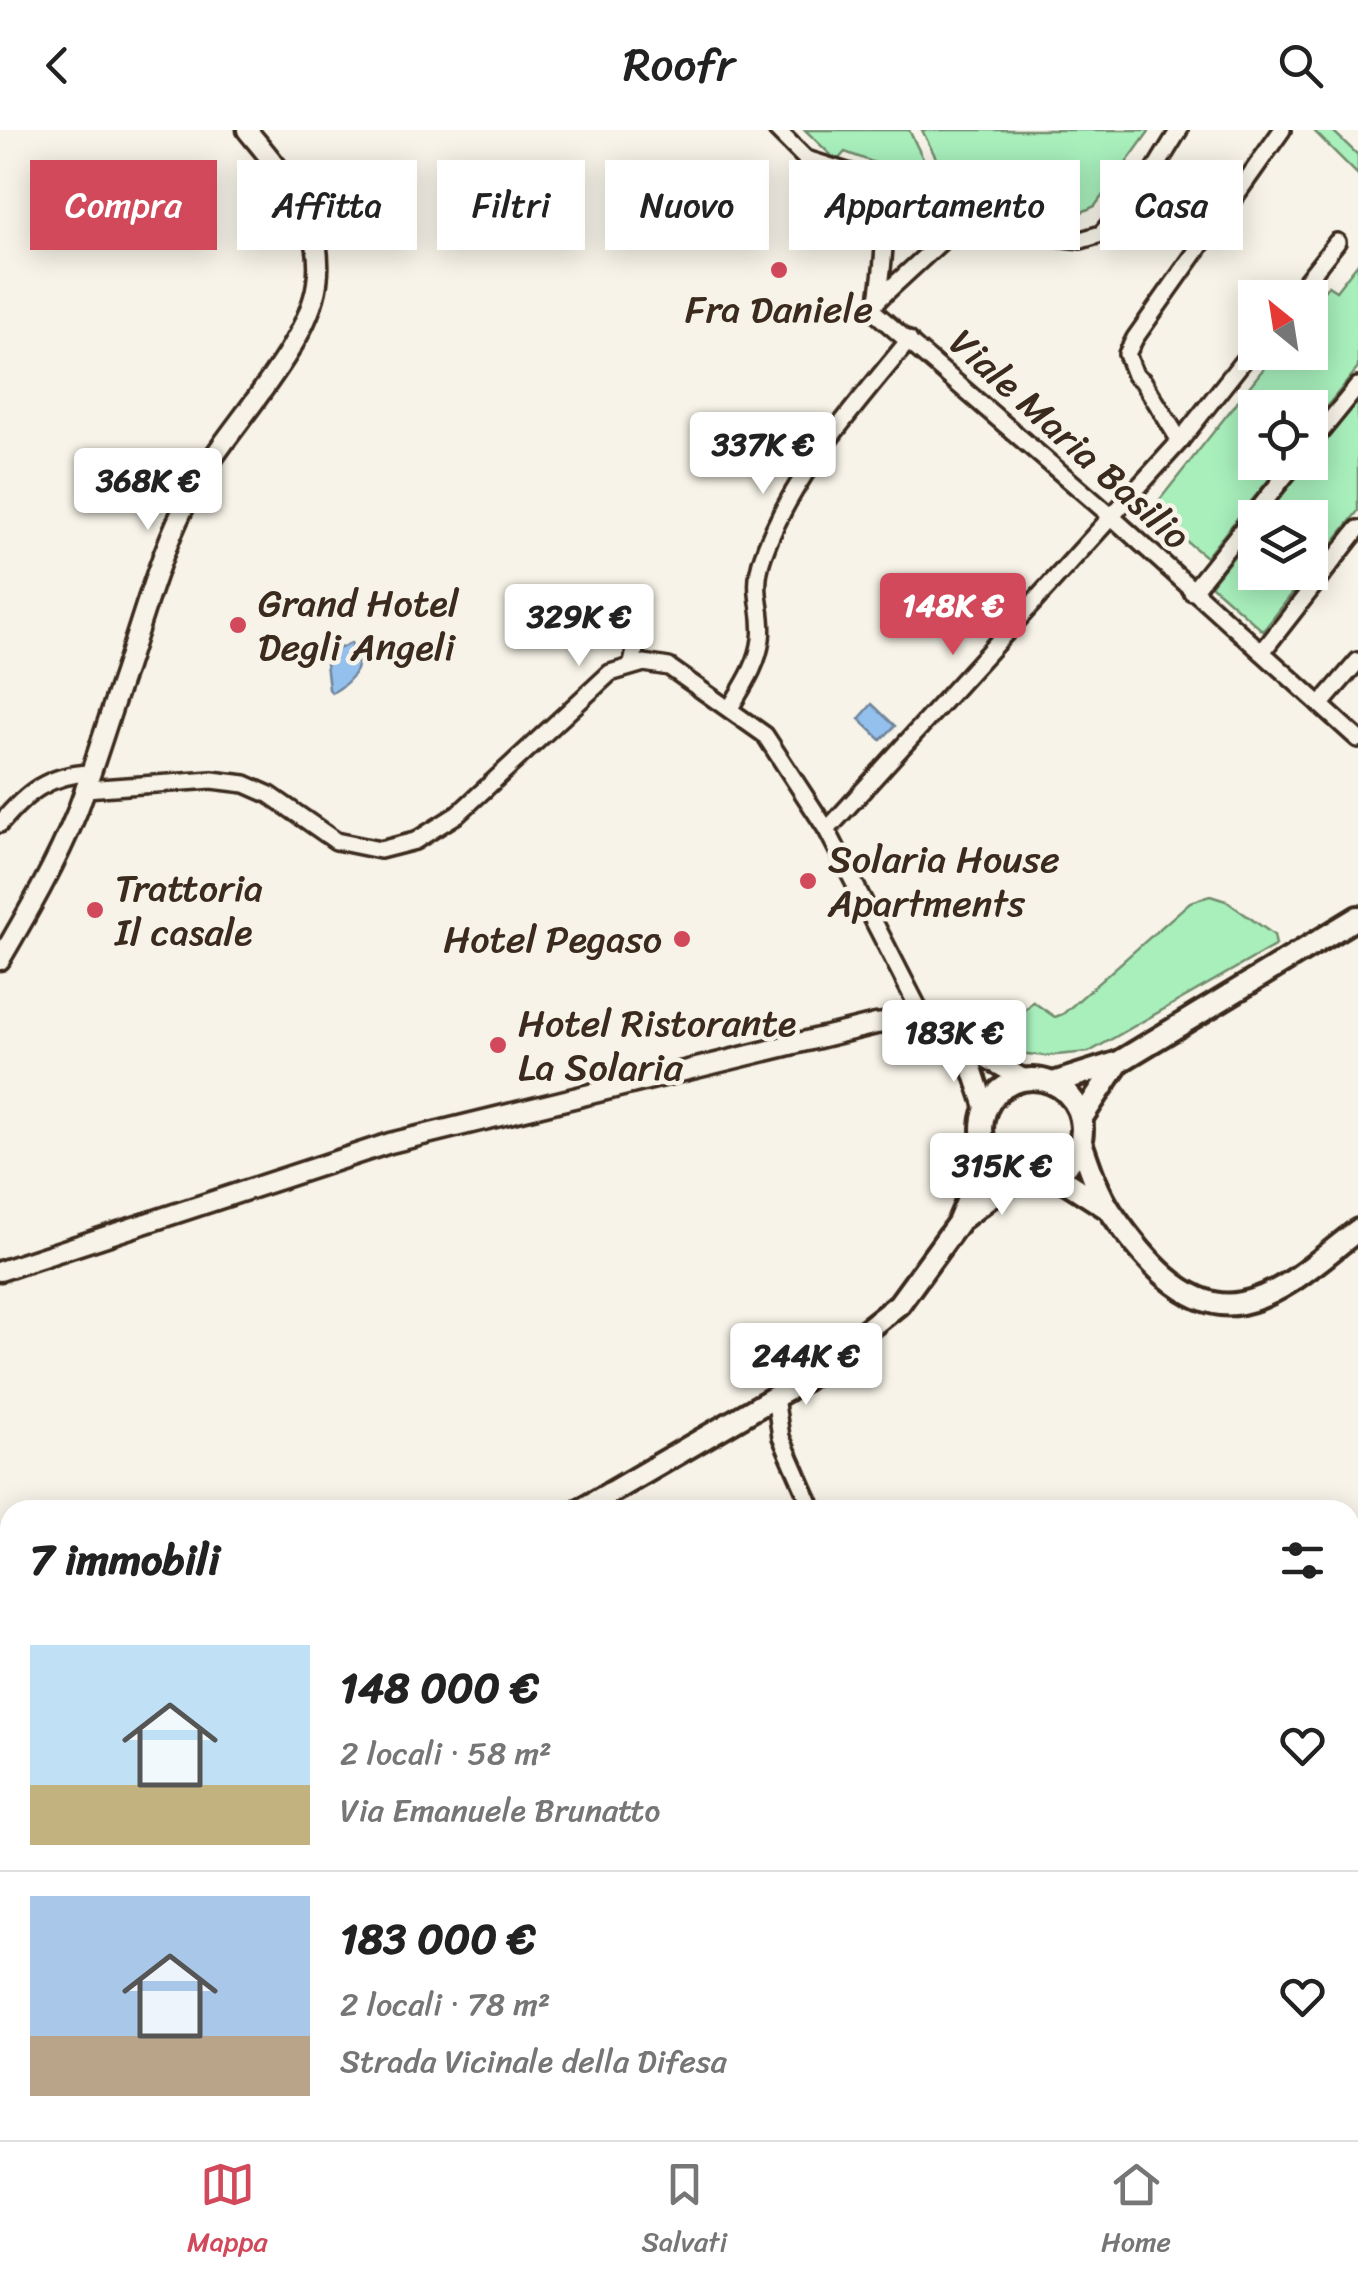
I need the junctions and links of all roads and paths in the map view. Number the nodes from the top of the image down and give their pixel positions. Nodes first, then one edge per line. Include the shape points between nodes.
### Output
1 (247, 130) edge
2 (777, 130) edge
3 (1180, 130) edge
4 (1282, 130) edge
5 (809, 160) edge
6 (1080, 240) edge
7 (1337, 242) dead end
8 (885, 250) edge
9 (933, 250) edge
10 (1307, 280) edge
11 (875, 305) junction
12 (909, 340) junction
13 (1238, 368) edge
14 (1358, 386) edge
15 (1328, 423) edge
16 (1180, 441) junction
17 (1282, 480) edge
18 (1112, 517) junction
19 (1358, 529) edge
20 (1192, 592) junction
21 (640, 628) dead end
22 (1262, 652) junction
23 (1358, 661) edge
24 (632, 664) junction
25 (1320, 705) junction
26 (730, 708) junction
27 (1358, 739) edge
28 (88, 781) junction
29 (0, 824) edge
30 (827, 830) junction
31 (1358, 918) edge
32 (0, 960) edge
33 (926, 1024) junction
34 (964, 1048) junction
35 (1119, 1062) junction
36 (1025, 1080) junction
37 (1053, 1084) junction
38 (986, 1110) junction
39 (1081, 1119) junction
40 (1080, 1142) junction
41 (988, 1153) junction
42 (1054, 1174) junction
43 (1025, 1178) junction
44 (1110, 1211) junction
45 (958, 1223) junction
46 (1358, 1230) edge
47 (0, 1271) edge
48 (775, 1397) junction
49 (598, 1500) edge
50 (809, 1500) edge

1 - 28 street via 309,215 317,285 296,338 179,516
2 - 5 street
3 - 6 street via 1101,234
4 - 16 street via 1127,354
7 - 10 street
8 - 11 street
9 - 11 street
11 - 12 street, Viale Maria Basilio
12 - 18 street, Viale Maria Basilio
12 - 26 street via 782,508 755,585 762,635 756,664
13 - 16 street
14 - 15 street
16 - 18 street
17 - 20 street
18 - 20 street, Viale Maria Basilio
18 - 30 street
19 - 22 street
20 - 22 street, Viale Maria Basilio
21 - 24 street
22 - 25 street, Viale Maria Basilio
23 - 25 street
24 - 26 street via 669,667
24 - 28 street via 600,680 458,814 415,841 380,850 336,841 245,784
25 - 27 street, Viale Maria Basilio
26 - 30 street via 765,736
28 - 29 street via 62,774 22,798
28 - 32 street via 60,851
30 - 33 street
31 - 35 main road
33 - 34 street
33 - 47 street via 876,1024 390,1143
34 - 36 street
34 - 38 street
35 - 37 main road
35 - 39 main road
36 - 37 main road
36 - 38 main road via 995,1095
37 - 39 main road via 1076,1104
38 - 41 main road
39 - 40 main road
40 - 42 main road
40 - 44 main road
41 - 43 main road
41 - 45 main road
42 - 43 main road
42 - 44 main road
43 - 45 main road
44 - 46 main road via 1177,1287 1218,1305 1274,1290
45 - 48 main road via 899,1304
48 - 49 main road
48 - 50 street via 781,1437

